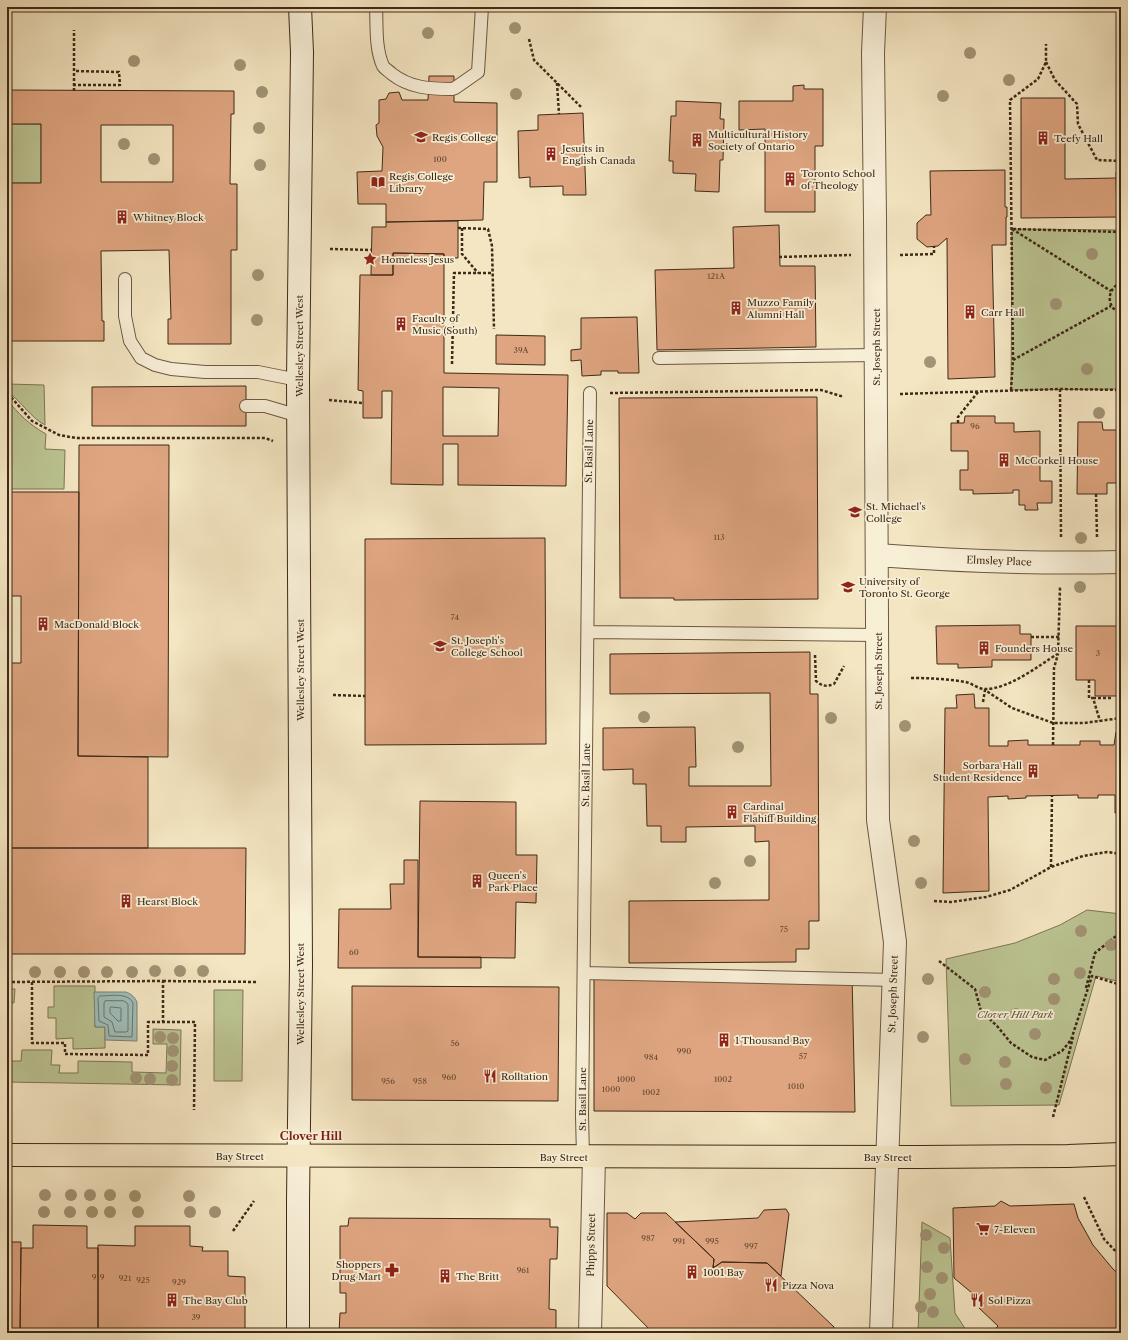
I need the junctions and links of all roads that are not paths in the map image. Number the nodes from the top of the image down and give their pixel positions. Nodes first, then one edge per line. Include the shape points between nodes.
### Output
1 (300, 7) edge
2 (376, 7) edge
3 (482, 7) edge
4 (875, 7) edge
5 (125, 279) dead end
6 (876, 354) junction
7 (659, 358) dead end
8 (298, 380) junction
9 (590, 393) road end
10 (246, 406) dead end
11 (299, 416) junction
12 (877, 555) junction
13 (1121, 562) edge
14 (588, 632) junction
15 (877, 635) junction
16 (584, 973) junction
17 (894, 980) junction
18 (1121, 1154) edge
19 (7, 1155) edge
20 (299, 1156) junction
21 (887, 1156) junction
22 (588, 1157) junction
23 (298, 1333) edge
24 (590, 1333) edge
25 (881, 1333) edge

1 - 8 street, Wellesley Street West via 302,52
2 - 3 lane via 378,50 384,67 414,86 429,89 452,89 478,72
4 - 6 street, St. Joseph Street via 873,53
5 - 8 lane via 125,316 130,341 141,358 155,366 171,369 258,372
6 - 7 lane
6 - 12 street, St. Joseph Street
8 - 11 street, Wellesley Street West
9 - 14 lane, St. Basil Lane
10 - 11 lane via 265,406
11 - 20 street, Wellesley Street West
12 - 13 street, Elmsley Place via 1061,563
12 - 15 street, St. Joseph Street
14 - 15 lane
14 - 16 lane, St. Basil Lane
15 - 17 street, St. Joseph Street via 878,820 894,942
16 - 17 lane
16 - 22 lane, St. Basil Lane via 582,1116
17 - 21 street, St. Joseph Street
18 - 21 main road, Bay Street
19 - 20 main road, Bay Street
20 - 22 main road, Bay Street
20 - 23 street, Wellesley Street West
21 - 22 main road, Bay Street
21 - 25 street, St. Joseph Street
22 - 24 street, Phipps Street

